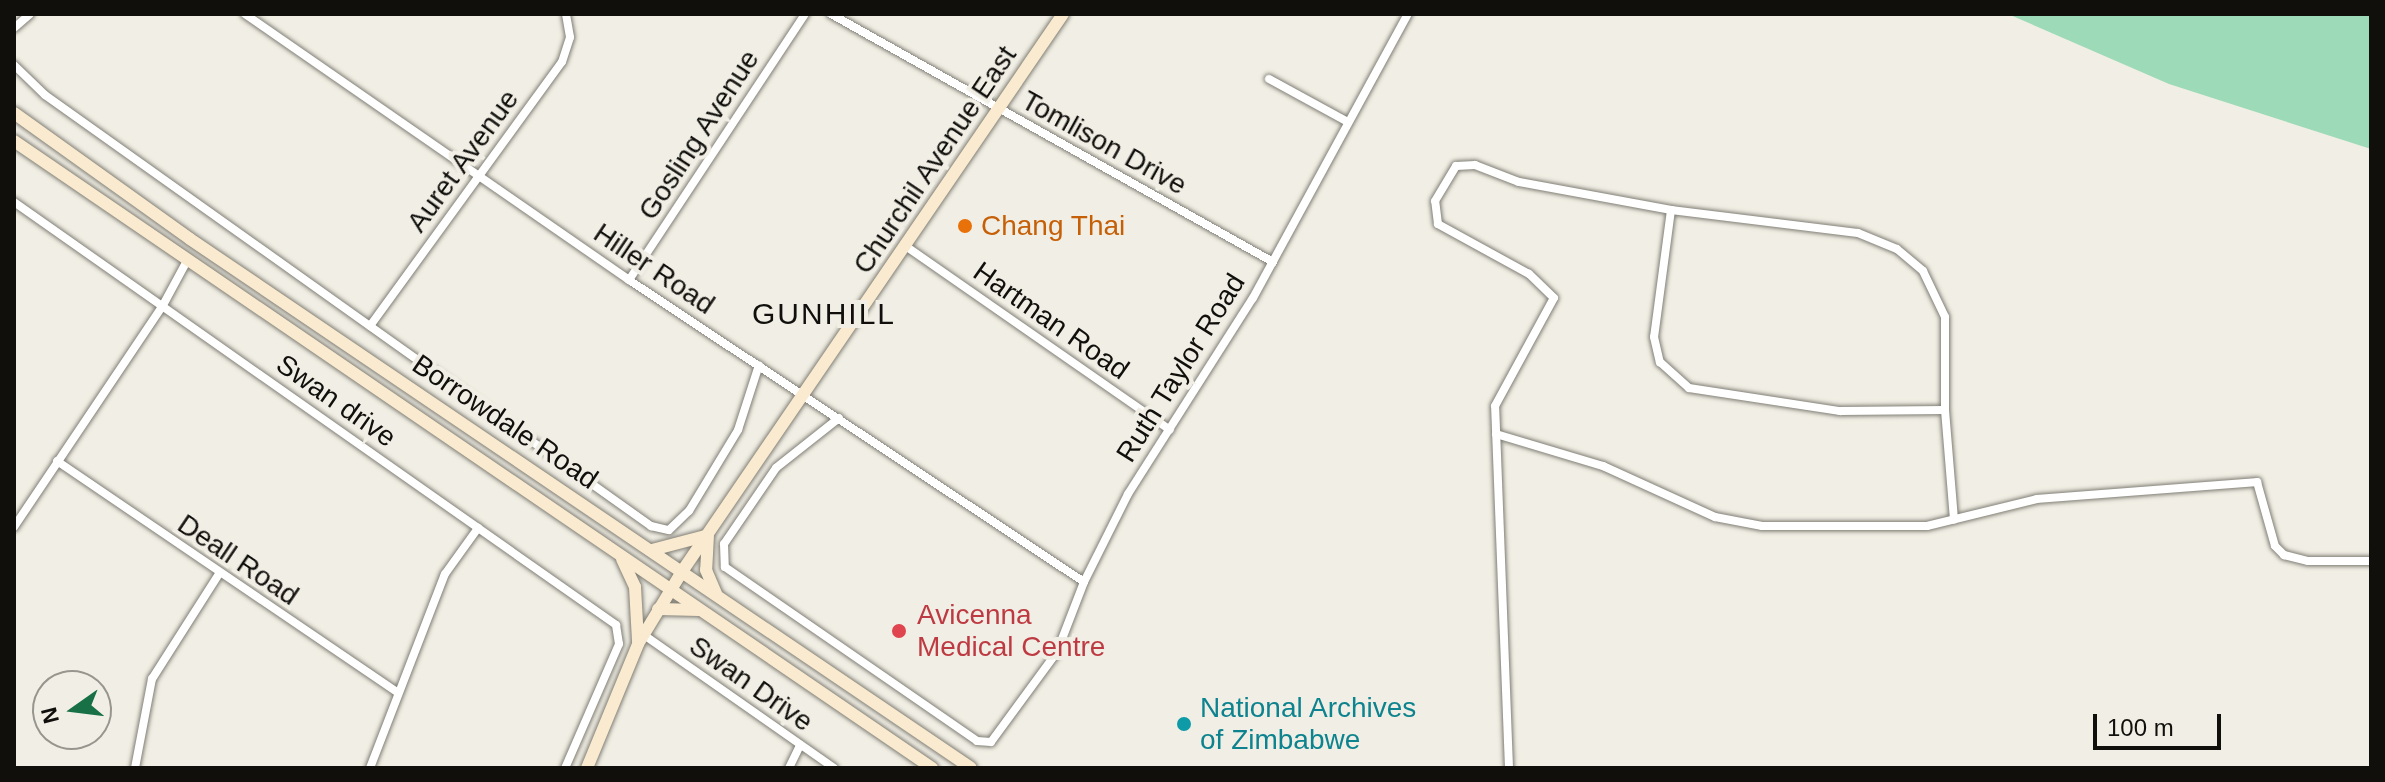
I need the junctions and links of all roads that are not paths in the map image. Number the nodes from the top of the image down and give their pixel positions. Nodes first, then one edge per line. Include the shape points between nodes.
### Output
1 (30, 14) edge
2 (245, 14) edge
3 (566, 14) edge
4 (805, 14) edge
5 (831, 14) edge
6 (1063, 14) edge
7 (1408, 14) edge
8 (14, 28) edge
9 (14, 65) edge
10 (1269, 79) dead end
11 (999, 109) junction
12 (14, 113) edge
13 (1348, 122) junction
14 (14, 141) edge
15 (479, 178) junction
16 (15, 204) edge
17 (1671, 210) junction
18 (907, 247) junction
19 (188, 259) junction
20 (1273, 262) junction
21 (629, 280) junction
22 (162, 307) junction
23 (370, 326) junction
24 (759, 365) junction
25 (806, 396) junction
26 (1945, 410) junction
27 (839, 418) junction
28 (1170, 430) junction
29 (1496, 434) junction
30 (57, 461) junction
31 (1954, 520) junction
32 (14, 527) edge
33 (478, 528) junction
34 (708, 535) junction
35 (652, 550) junction
36 (620, 556) junction
37 (2371, 561) edge
38 (683, 570) junction
39 (219, 574) junction
40 (1084, 582) junction
41 (671, 590) junction
42 (716, 594) junction
43 (658, 609) junction
44 (702, 610) junction
45 (641, 640) junction
46 (397, 692) junction
47 (800, 745) junction
48 (571, 754) junction
49 (588, 765) edge
50 (135, 768) edge
51 (370, 768) edge
52 (565, 768) edge
53 (789, 768) edge
54 (834, 768) edge
55 (932, 768) edge
56 (971, 768) edge
57 (1509, 768) edge

1 - 8 street
2 - 15 street, Hiller Road
3 - 15 street, Auret Avenue via 570,37 562,62
4 - 21 street, Gosling Avenue
5 - 11 street, Tomlison Drive
6 - 11 main road, Churchil Avenue East
7 - 13 street, Ruth Taylor Road
9 - 23 street via 45,95
10 - 13 street
11 - 18 main road, Churchil Avenue East
11 - 20 street, Tomlison Drive
12 - 35 main road, Borrowdale Road via 190,239
13 - 20 street, Ruth Taylor Road
14 - 19 main road, Borrowdale Road
15 - 21 street, Hiller Road
15 - 23 street, Auret Avenue
16 - 22 street, Swan drive
17 - 26 street via 1858,233 1897,249 1929,279 1945,317
17 - 26 street via 1654,337 1660,362 1672,378 1719,396 1840,411
17 - 29 street via 1519,182 1475,165 1456,166 1435,201 1438,224 1529,274 1554,298 1532,346 1498,394
18 - 25 main road, Churchil Avenue East
18 - 28 street, Hartman Road
19 - 22 street
19 - 36 main road, Borrowdale Road
20 - 28 street, Ruth Taylor Road
21 - 24 street, Hiller Road
22 - 30 street
22 - 33 street, Swan drive
23 - 24 street via 645,524 661,530 678,526 738,430
24 - 25 street, Hiller Road
25 - 27 street, Hiller Road
25 - 34 main road, Churchil Avenue East
26 - 31 street
27 - 40 street, Hiller Road
27 - 40 street, Ruth Taylor Road via 786,457 735,526 722,558 734,576 977,741 991,742 1057,652
28 - 40 street, Ruth Taylor Road via 1135,483
29 - 31 street via 1603,466 1742,524 1897,527
29 - 57 street
30 - 32 street
30 - 39 street, Deall Road
31 - 37 street via 2037,499 2257,482 2275,546 2284,555 2308,561
33 - 46 street via 445,574
33 - 48 street, Swan drive via 610,619 619,631 619,644
34 - 35 main road
34 - 38 main road, Churchil Avenue East
34 - 42 main road via 706,570
35 - 38 main road, Borrowdale Road
36 - 41 main road, Borrowdale Road
36 - 45 main road via 635,587
38 - 41 main road, Churchil Avenue East
38 - 42 main road, Borrowdale Road
39 - 46 street, Deall Road
39 - 50 street via 152,679
41 - 43 main road, Churchil Avenue East
41 - 44 main road, Borrowdale Road
42 - 56 main road, Borrowdale Road
43 - 44 main road
43 - 45 main road, Churchil Avenue East
44 - 55 main road, Borrowdale Road
45 - 47 street, Swan Drive
45 - 49 main road, Churchil Avenue East
46 - 51 street
47 - 53 street
47 - 54 street, Swan Drive
48 - 49 street
48 - 52 street

